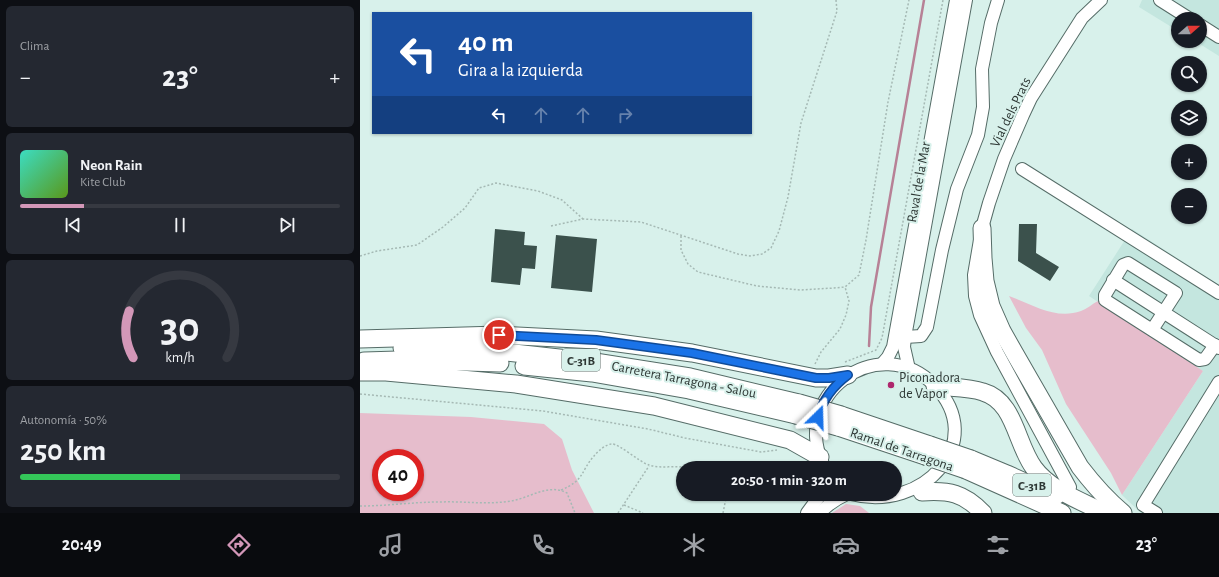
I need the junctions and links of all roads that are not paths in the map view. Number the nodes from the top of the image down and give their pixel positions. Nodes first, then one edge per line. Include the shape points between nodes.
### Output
1 (956, 0) edge
2 (966, 0) edge
3 (998, 0) edge
4 (1088, 0) edge
5 (1101, 0) edge
6 (1160, 0) edge
7 (1179, 12) edge
8 (1082, 18) junction
9 (1207, 29) edge
10 (1219, 37) edge
11 (1022, 169) dead end
12 (982, 228) junction
13 (1114, 280) junction
14 (1219, 293) edge
15 (1164, 312) junction
16 (1152, 330) junction
17 (905, 337) junction
18 (360, 339) edge
19 (1217, 346) edge
20 (360, 348) edge
21 (360, 361) edge
22 (882, 364) junction
23 (846, 369) junction
24 (909, 369) junction
25 (360, 372) edge
26 (1219, 382) edge
27 (935, 386) junction
28 (798, 409) junction
29 (928, 450) joint
30 (821, 461) edge
31 (822, 461) edge
32 (969, 465) junction
33 (1070, 487) dead end
34 (922, 492) junction
35 (816, 501) edge
36 (833, 501) edge
37 (868, 501) edge
38 (980, 511) edge
39 (807, 513) edge
40 (820, 513) edge
41 (1062, 513) edge
42 (1091, 513) edge
43 (1105, 513) edge
44 (1123, 513) edge
45 (1156, 513) edge

1 - 22 street, Raval de la Mar via 893,347
2 - 17 street, Raval de la Mar
3 - 17 street via 982,69 983,107 978,135 958,189 942,250 927,328 922,336
4 - 8 street, Vial dels Prats
5 - 8 street, Vial dels Prats
6 - 7 street
8 - 12 street, Vial dels Prats via 1031,98 1004,159
9 - 10 street
11 - 14 street
12 - 33 street, Vial dels Prats via 974,284 978,310 997,352
12 - 44 highway via 985,281 991,306 1002,331 1080,467 1092,484
13 - 15 street
13 - 15 street via 1123,265 1128,263 1176,294
13 - 16 street via 1104,295 1105,300
15 - 16 street
15 - 19 street
16 - 19 street via 1199,360 1205,359
17 - 24 street, Raval de la Mar via 904,347
18 - 23 highway via 499,335 596,340 692,353 816,378 829,378
20 - 28 highway, Carretera Tarragona - Salou / C-31B via 497,352 595,362 690,377
21 - 28 highway, Carretera Tarragona - Salou / C-31B via 497,363 592,373
22 - 23 street
22 - 24 street
23 - 31 street via 820,411 816,444
24 - 27 street
25 - 30 highway via 516,384 654,406 790,440
26 - 45 street via 1143,505
27 - 34 street via 949,409 954,428 953,442 951,455 942,473
27 - 43 highway via 983,391 997,399 1009,414 1027,457 1041,476 1057,488
28 - 29 highway, Carretera Tarragona - Salou / C-31B, bridge
29 - 32 highway, Ramal de Tarragona / C-31B, bridge
32 - 41 highway, C-31B
32 - 42 highway, C-31B via 1007,474
34 - 37 street via 902,504 879,505
34 - 38 highway via 946,491 960,495
35 - 39 street
36 - 40 street

